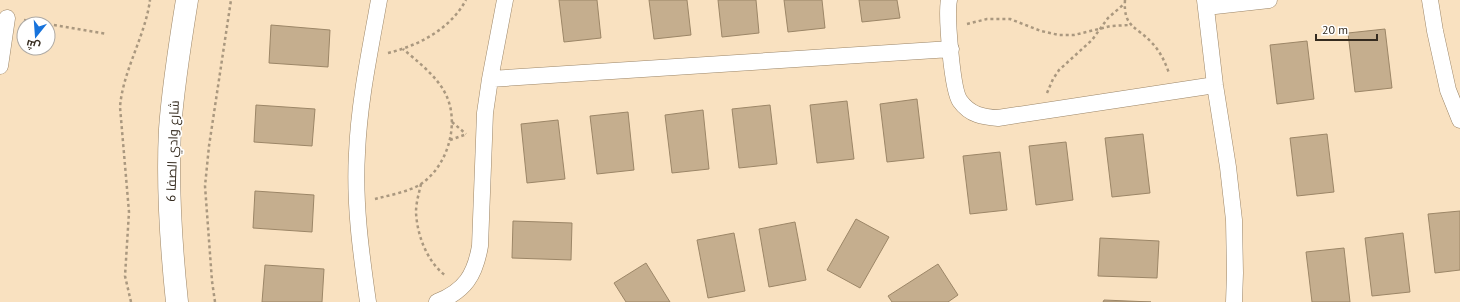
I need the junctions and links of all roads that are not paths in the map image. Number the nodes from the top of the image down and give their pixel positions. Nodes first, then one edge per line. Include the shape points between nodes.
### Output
1 (187, 0) edge
2 (379, 0) edge
3 (505, 0) edge
4 (949, 0) edge
5 (1269, 0) edge
6 (1430, 0) edge
7 (1206, 4) edge
8 (7, 18) dead end
9 (951, 49) junction
10 (0, 66) edge
11 (490, 79) junction
12 (1215, 85) junction
13 (1460, 120) edge
14 (177, 302) edge
15 (368, 302) edge
16 (436, 302) edge
17 (1234, 302) edge

1 - 14 main road, شارع وادي الصفا 6 via 170,130 171,250
2 - 15 street via 361,106 358,141 356,203
3 - 11 street
4 - 9 street via 947,8
5 - 7 street
6 - 13 street via 1448,90
7 - 12 street
8 - 10 street
9 - 11 street
9 - 12 street via 960,100 970,111 983,117 998,118
11 - 16 street via 484,134 480,246 477,263 462,288
12 - 17 street via 1234,220

